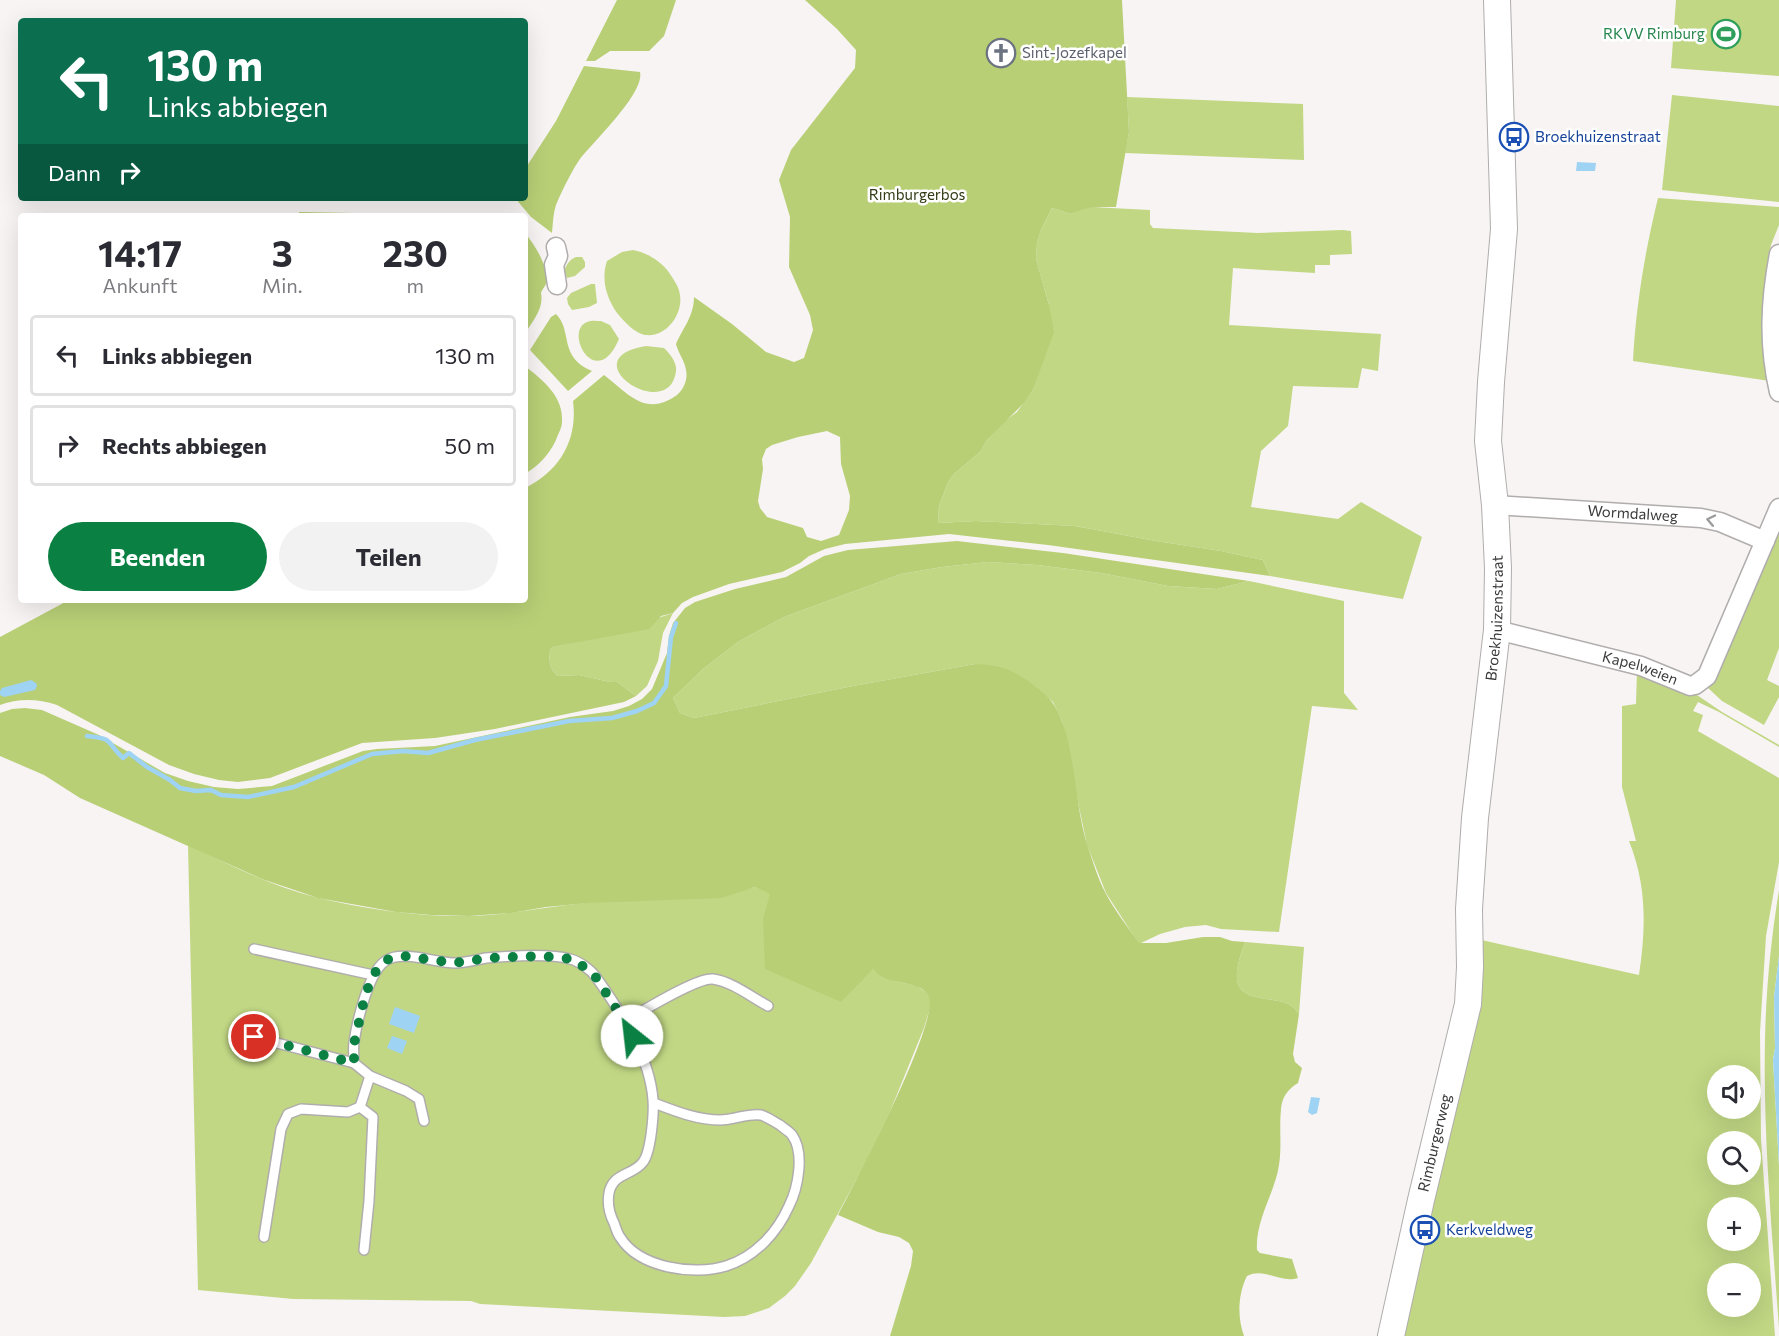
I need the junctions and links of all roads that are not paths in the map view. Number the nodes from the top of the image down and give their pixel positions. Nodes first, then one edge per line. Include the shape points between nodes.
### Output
1 (1497, 0) edge
2 (556, 247) dead end
3 (1779, 254) edge
4 (557, 285) dead end
5 (1779, 392) edge
6 (1495, 505) junction
7 (1779, 508) edge
8 (1765, 541) junction
9 (1497, 630) junction
10 (254, 949) dead end
11 (373, 975) junction
12 (768, 1006) dead end
13 (1465, 1021) joint
14 (625, 1022) junction
15 (254, 1037) dead end
16 (354, 1063) junction
17 (370, 1076) junction
18 (654, 1103) junction
19 (360, 1107) junction
20 (424, 1121) dead end
21 (264, 1237) dead end
22 (364, 1250) dead end
23 (1391, 1336) edge

1 - 6 street, Broekhuizenstraat via 1504,229 1488,441
2 - 4 street
3 - 5 street via 1770,331
8 -> 6 street, Wormdalweg via 1701,518
6 - 9 street, Broekhuizenstraat
7 - 8 street, Kapelweien
8 - 9 street, Kapelweien via 1707,676 1695,685 1641,666
9 - 13 street, Broekhuizenstraat via 1475,818
10 - 11 lane
11 - 14 lane via 386,960 404,956 454,963 541,956 572,959 593,973
11 - 16 lane via 354,1044
12 - 14 lane via 728,983 711,979 694,984
13 - 23 street, Rimburgerweg
14 - 18 lane via 646,1063
15 - 16 lane
16 - 17 lane
17 - 19 lane
17 - 20 lane via 419,1099
18 - 18 lane via 677,1112 721,1120 750,1114 765,1116 792,1135 799,1150 799,1177 791,1202 782,1223 748,1256 702,1272 677,1269 654,1263 621,1239 608,1211 608,1196 611,1185 621,1175 643,1162
19 - 21 lane via 348,1112 301,1109 288,1114 280,1129
19 - 22 lane via 373,1117

